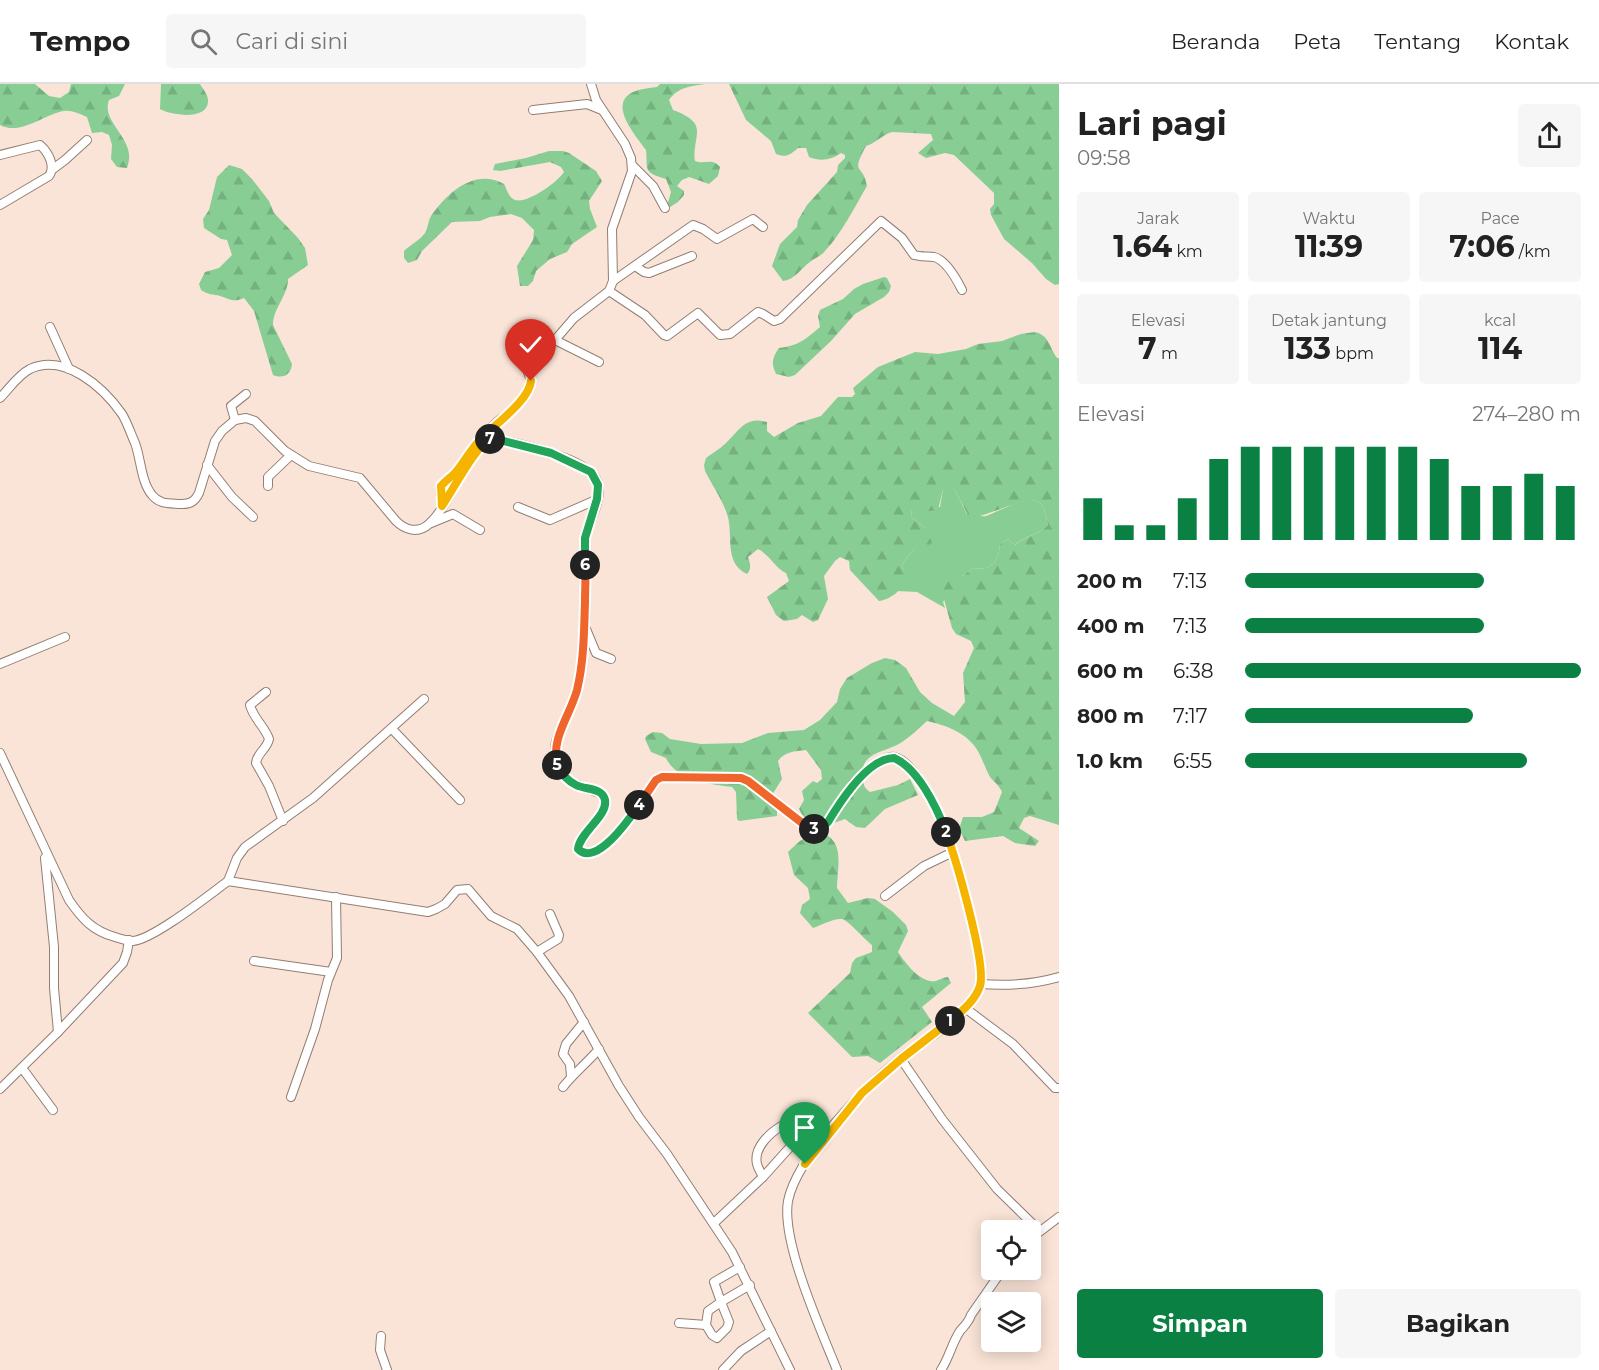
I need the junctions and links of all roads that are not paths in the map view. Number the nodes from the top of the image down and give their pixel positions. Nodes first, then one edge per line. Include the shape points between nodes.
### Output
1 (591, 84) edge
2 (533, 110) dead end
3 (603, 111) junction
4 (87, 140) dead end
5 (0, 156) edge
6 (633, 166) junction
7 (52, 169) junction
8 (0, 205) edge
9 (665, 208) dead end
10 (763, 227) dead end
11 (692, 256) dead end
12 (635, 266) junction
13 (613, 280) junction
14 (962, 290) dead end
15 (609, 291) junction
16 (50, 327) dead end
17 (555, 340) junction
18 (598, 362) dead end
19 (69, 369) junction
20 (246, 394) dead end
21 (0, 398) edge
22 (235, 420) junction
23 (291, 455) junction
24 (207, 465) junction
25 (268, 486) dead end
26 (597, 499) junction
27 (442, 506) junction
28 (519, 507) dead end
29 (253, 517) dead end
30 (430, 524) junction
31 (480, 530) dead end
32 (585, 625) junction
33 (64, 637) dead end
34 (611, 659) dead end
35 (0, 664) edge
36 (266, 692) dead end
37 (424, 699) dead end
38 (392, 729) junction
39 (0, 753) edge
40 (460, 800) dead end
41 (283, 821) junction
42 (44, 850) junction
43 (953, 852) junction
44 (228, 881) junction
45 (336, 897) junction
46 (885, 897) dead end
47 (550, 914) dead end
48 (129, 940) junction
49 (537, 952) junction
50 (254, 961) dead end
51 (331, 972) junction
52 (1059, 977) edge
53 (981, 984) junction
54 (965, 1008) junction
55 (584, 1022) junction
56 (57, 1033) junction
57 (599, 1049) junction
58 (901, 1059) junction
59 (22, 1068) junction
60 (571, 1077) junction
61 (562, 1087) dead end
62 (1059, 1088) edge
63 (0, 1089) edge
64 (291, 1097) dead end
65 (53, 1110) dead end
66 (783, 1125) dead end
67 (790, 1147) dead end
68 (763, 1177) junction
69 (1059, 1217) edge
70 (1028, 1220) edge
71 (714, 1223) junction
72 (1041, 1230) edge
73 (740, 1267) junction
74 (995, 1280) edge
75 (750, 1286) junction
76 (721, 1302) junction
77 (679, 1323) dead end
78 (706, 1325) junction
79 (771, 1331) junction
80 (381, 1336) dead end
81 (387, 1370) edge
82 (723, 1370) edge
83 (790, 1370) edge
84 (837, 1370) edge
85 (941, 1370) edge

1 - 3 street
2 - 3 street via 587,104
3 - 6 street via 625,144
4 - 7 street
5 - 7 street via 40,145
6 - 9 street via 653,186
6 - 13 street via 612,229
7 - 8 street via 49,176
10 - 12 street via 753,219 717,239 693,225
11 - 12 street via 650,273
12 - 13 street
13 - 15 street
14 - 15 street via 939,260 914,255 902,238 881,221 780,319 774,321 758,312 725,336 698,313 664,335 645,315
15 - 17 street via 574,318
16 - 19 street
17 - 18 street
17 - 27 street via 524,361 530,376 528,391 442,484
19 - 21 street via 29,369
19 - 24 street via 88,380 122,415 148,489 158,500 190,504 196,500
20 - 22 street via 231,406
22 - 23 street via 255,421
22 - 24 street via 215,441
23 - 25 street via 268,477
23 - 30 street via 309,466 360,478 410,530
24 - 29 street
26 - 27 street via 596,479 585,468 551,453 492,438 475,452
26 - 28 street via 550,520
26 - 32 street via 585,538
27 - 30 street
30 - 31 street via 453,514
32 - 34 street via 596,653
32 - 43 street via 577,690 555,749 556,764 566,779 597,790 604,797 602,813 578,846 581,852 589,855 611,841 662,777 741,778 806,826 817,829 828,822 854,782 887,758 901,761 918,778
33 - 35 street
36 - 41 street via 250,705 269,739 256,763
37 - 38 street
38 - 40 street
38 - 41 street
39 - 42 street
41 - 44 street via 245,847
42 - 48 street via 80,916 93,928
42 - 56 street via 54,947
43 - 46 street via 924,866
43 - 53 street via 980,960
44 - 45 street
44 - 48 street via 164,927
45 - 49 street via 428,912 445,904 457,890 468,889 491,916 517,929
45 - 51 street via 337,958
47 - 49 street via 558,939
48 - 56 street via 119,968
49 - 55 street
50 - 51 street
51 - 64 street
52 - 53 street via 1037,982
53 - 54 street
54 - 58 street
54 - 62 street via 1012,1044 1046,1082
55 - 57 street
55 - 60 street via 563,1054 570,1064
56 - 59 street
57 - 60 street
57 - 71 street via 639,1117
58 - 70 street via 996,1189
58 - 84 street via 862,1093 824,1138 793,1184 788,1201 789,1233 801,1278
59 - 63 street
59 - 65 street
60 - 61 street
66 - 68 street via 765,1139 757,1156
67 - 68 street
68 - 71 street
69 - 72 street
71 - 73 street
73 - 75 street
73 - 76 street via 714,1282
74 - 85 street via 960,1332
75 - 76 street
75 - 79 street
76 - 78 street via 708,1311
76 - 78 street via 729,1322 727,1328 717,1338
77 - 78 street
79 - 82 street
79 - 83 street
80 - 81 street via 380,1350

